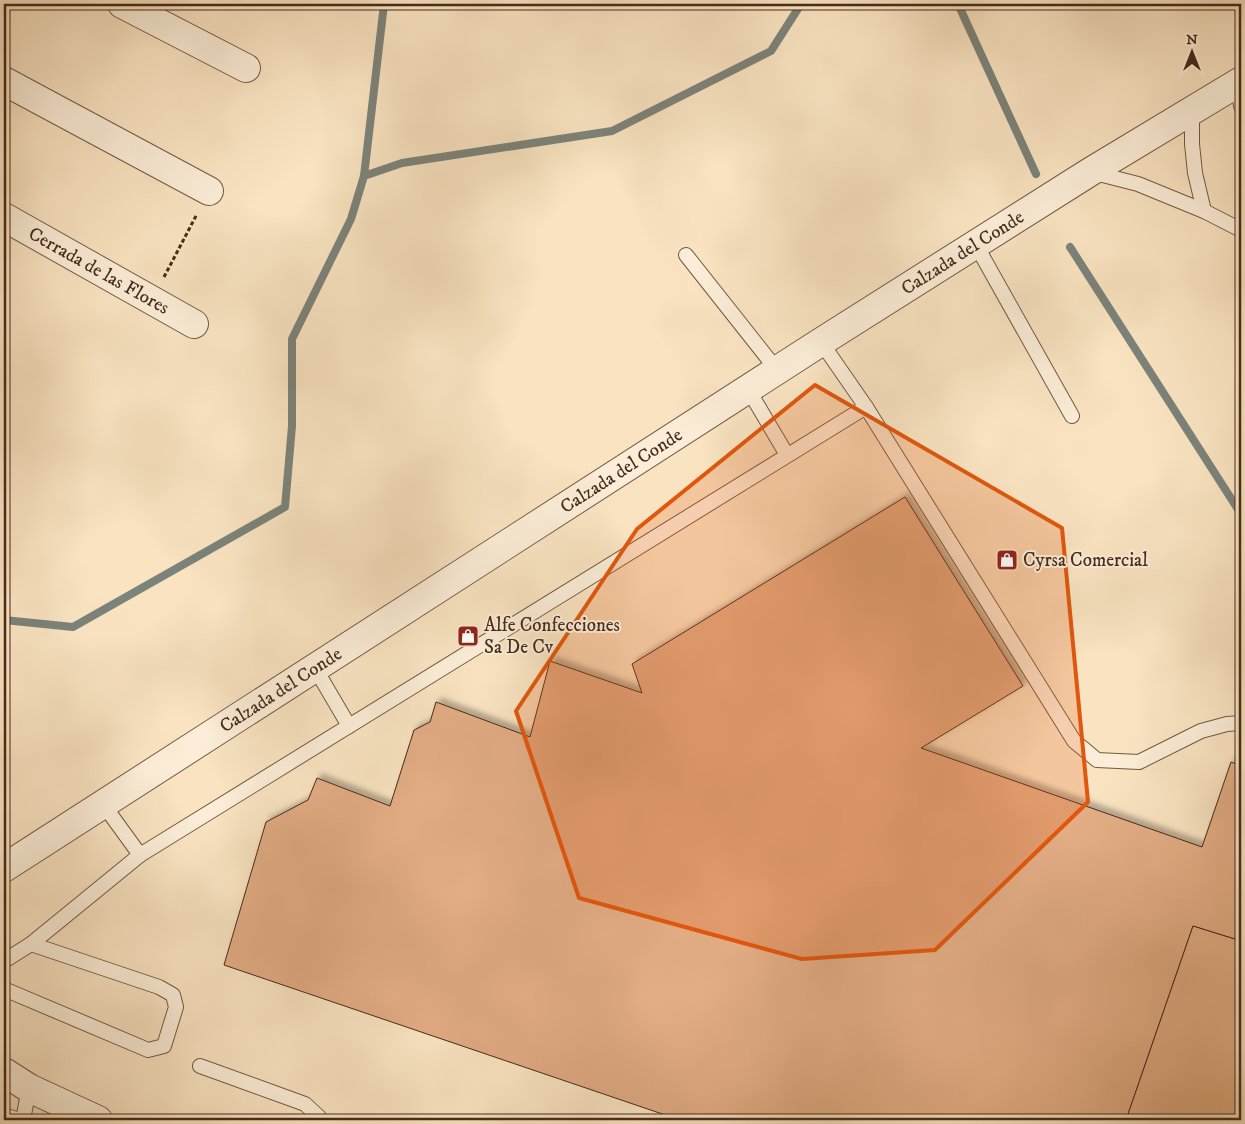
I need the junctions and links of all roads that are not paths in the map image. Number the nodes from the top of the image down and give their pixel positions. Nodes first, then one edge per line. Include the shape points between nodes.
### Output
1 (122, 4) edge
2 (246, 68) dead end
3 (4, 81) edge
4 (1240, 90) edge
5 (1192, 112) junction
6 (1090, 172) junction
7 (209, 192) road end
8 (1204, 211) junction
9 (4, 217) edge
10 (1241, 230) edge
11 (976, 245) junction
12 (686, 255) dead end
13 (194, 324) dead end
14 (821, 342) junction
15 (777, 370) junction
16 (748, 389) junction
17 (866, 407) junction
18 (1072, 416) dead end
19 (787, 455) junction
20 (315, 668) junction
21 (1241, 724) edge
22 (349, 726) junction
23 (103, 804) junction
24 (140, 855) junction
25 (4, 868) edge
26 (31, 944) junction
27 (4, 962) edge
28 (4, 989) edge
29 (200, 1066) dead end
30 (4, 1072) edge
31 (29, 1088) junction
32 (4, 1115) edge
33 (19, 1120) edge
34 (23, 1120) edge
35 (98, 1120) edge
36 (319, 1120) edge

1 - 2 street
3 - 7 street
4 - 5 street, Calzada del Conde
5 - 6 street, Calzada del Conde
5 - 8 lane via 1194,174
6 - 8 lane via 1138,184
6 - 11 street, Calzada del Conde
8 - 10 lane
9 - 13 street, Cerrada de las Flores
11 - 14 street, Calzada del Conde
11 - 18 lane
12 - 15 lane
14 - 15 street, Calzada del Conde
14 - 17 lane
15 - 16 street, Calzada del Conde
16 - 19 lane
16 - 20 street, Calzada del Conde
17 - 19 lane
17 - 21 lane via 1074,741 1098,760 1139,762 1201,731
19 - 22 lane
20 - 22 lane
20 - 23 street, Calzada del Conde
22 - 24 lane
23 - 24 lane
23 - 25 street, Calzada del Conde
24 - 26 lane
26 - 27 lane
26 - 28 lane via 173,995 176,1007 164,1046 148,1050
29 - 36 lane via 305,1104
30 - 31 street
31 - 34 lane
31 - 35 street
32 - 33 lane

